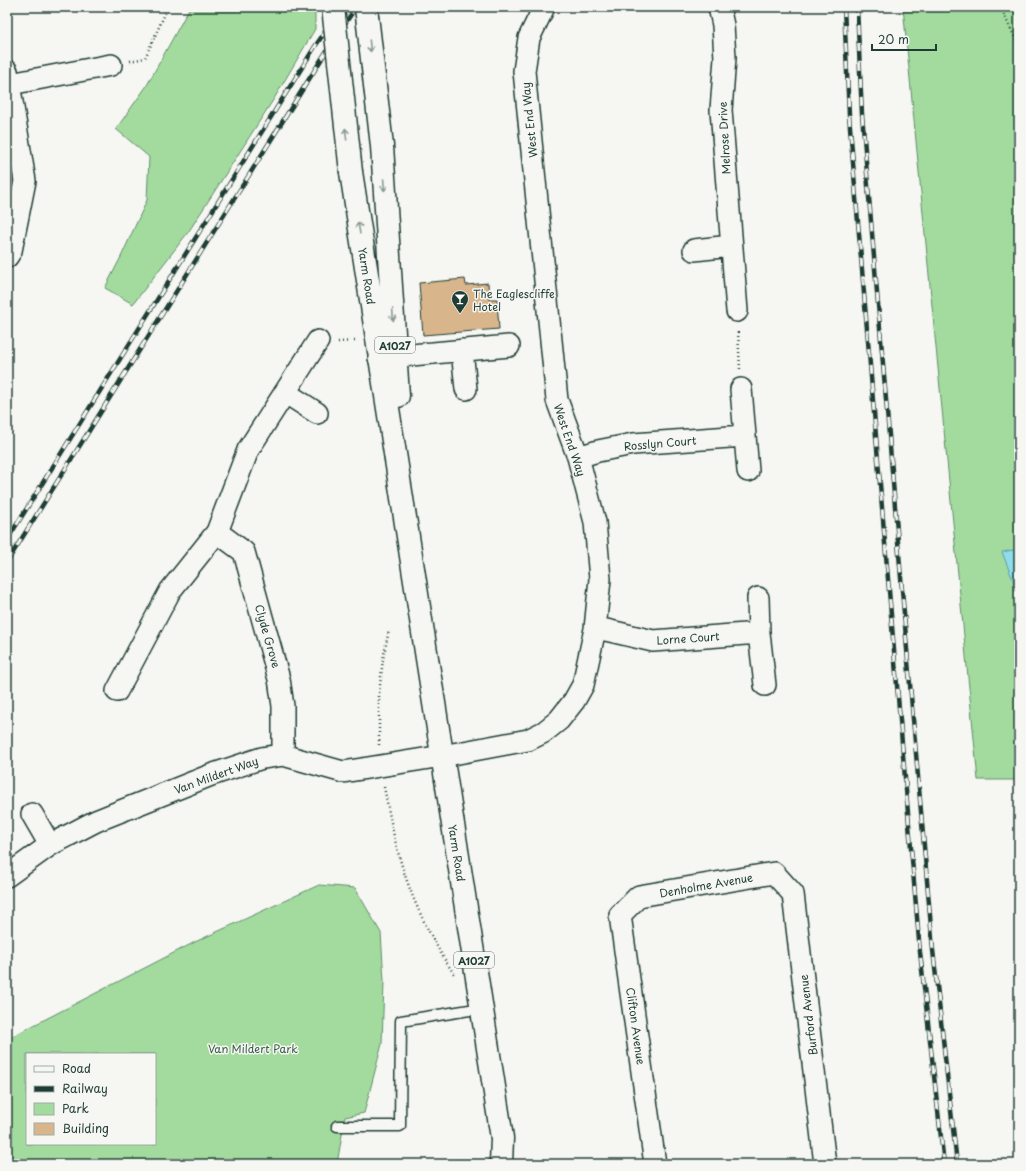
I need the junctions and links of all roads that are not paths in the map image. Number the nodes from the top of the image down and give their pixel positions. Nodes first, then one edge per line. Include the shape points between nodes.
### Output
1 (333, 7) edge
2 (366, 7) edge
3 (544, 7) edge
4 (719, 7) edge
5 (111, 65) road end
6 (9, 78) edge
7 (16, 179) edge
8 (731, 246) junction
9 (694, 250) dead end
10 (7, 257) edge
11 (737, 311) road end
12 (325, 342) road end
13 (509, 346) dead end
14 (462, 350) junction
15 (387, 358) junction
16 (466, 389) dead end
17 (741, 389) road end
18 (286, 393) junction
19 (317, 413) dead end
20 (744, 436) junction
21 (578, 457) junction
22 (748, 471) dead end
23 (217, 532) junction
24 (758, 598) dead end
25 (595, 629) junction
26 (759, 633) junction
27 (765, 685) dead end
28 (117, 691) dead end
29 (283, 755) junction
30 (442, 756) junction
31 (32, 814) dead end
32 (50, 845) junction
33 (774, 873) joint
34 (7, 876) edge
35 (639, 896) joint
36 (482, 1008) junction
37 (337, 1126) dead end
38 (501, 1164) edge
39 (655, 1164) edge
40 (825, 1164) edge

15 -> 1 main road, Yarm Road / A1027, bridge via 351,172
2 -> 15 main road, Yarm Road / A1027 via 382,146
3 - 21 street, West End Way via 529,38 524,71 556,400
4 - 8 street, Melrose Drive via 725,58 721,110
5 - 6 street
6 - 7 street
7 - 10 street via 11,251
8 - 9 street
8 - 11 street, Melrose Drive
12 - 18 street
13 - 14 street
14 - 15 street
14 - 16 street
15 - 30 main road, Yarm Road / A1027 via 408,543
17 - 20 street
18 - 19 street
18 - 23 street via 248,450
20 - 21 street, Rosslyn Court via 634,444
20 - 22 street
21 - 25 street, West End Way via 595,522 600,579
23 - 28 street via 170,591
23 - 29 street, Clyde Grove via 244,552 280,679
24 - 26 street
25 - 26 street, Lorne Court via 653,641
25 - 30 street, West End Way via 583,685 559,720 528,740
26 - 27 street
29 - 30 street, Van Mildert Way via 343,772
29 - 32 street, Van Mildert Way via 262,758 211,775 96,821
30 - 36 main road, Yarm Road / A1027
31 - 32 street
32 - 34 street, Van Mildert Way
33 - 35 street, Denholme Avenue
33 - 40 street, Burford Avenue via 793,894
35 - 39 street, Clifton Avenue via 620,915
36 - 37 lane via 401,1021 400,1126
36 - 38 main road, Yarm Road / A1027 via 502,1138

